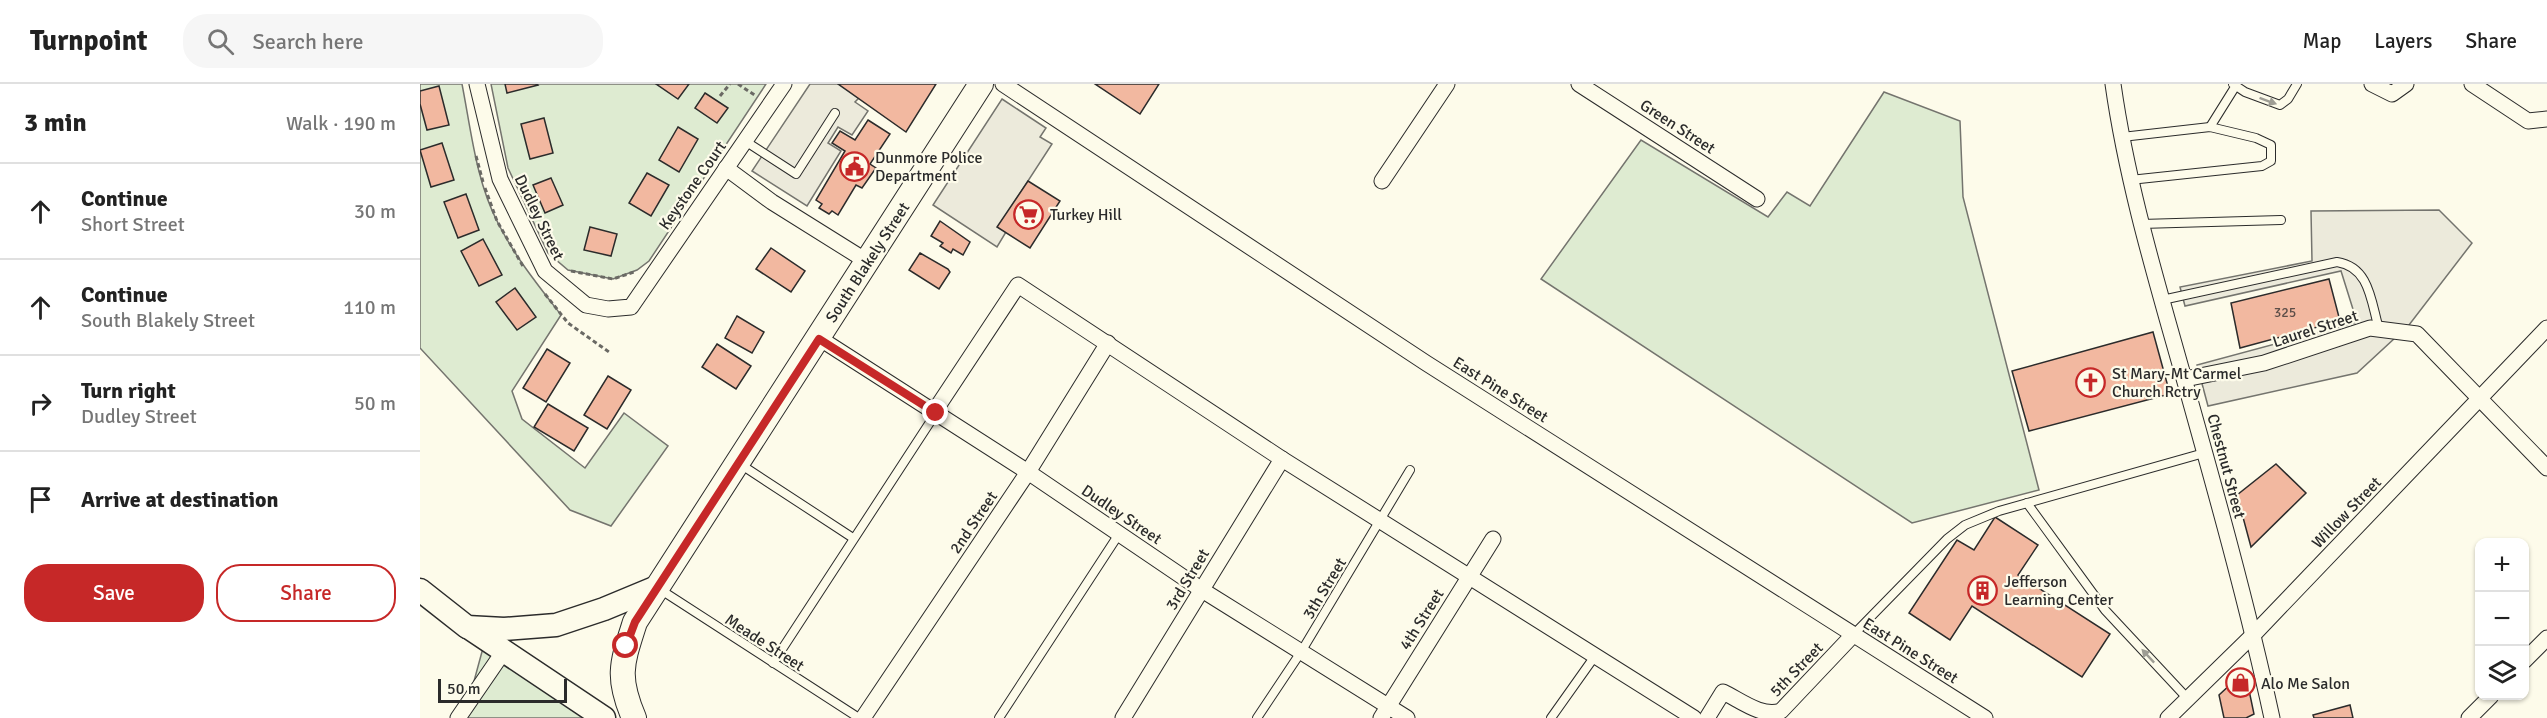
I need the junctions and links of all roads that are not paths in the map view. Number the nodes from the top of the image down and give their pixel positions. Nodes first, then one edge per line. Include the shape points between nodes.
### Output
1 (477, 84) edge
2 (784, 84) edge
3 (981, 84) edge
4 (1003, 84) edge
5 (1447, 84) edge
6 (1579, 84) edge
7 (2113, 84) edge
8 (2296, 84) edge
9 (2372, 84) edge
10 (2472, 84) edge
11 (2234, 85) edge
12 (2403, 87) edge
13 (836, 113) dead end
14 (2547, 119) edge
15 (2210, 127) junction
16 (2120, 137) junction
17 (745, 141) junction
18 (726, 168) junction
19 (2129, 180) junction
20 (1382, 181) dead end
21 (1757, 199) dead end
22 (2281, 220) dead end
23 (2140, 224) junction
24 (868, 262) junction
25 (2162, 300) junction
26 (631, 307) joint
27 (2547, 328) edge
28 (2379, 329) junction
29 (819, 339) junction
30 (1108, 342) junction
31 (2185, 379) junction
32 (2479, 400) junction
33 (935, 412) junction
34 (2205, 453) junction
35 (1282, 459) junction
36 (739, 463) junction
37 (2547, 468) edge
38 (1410, 470) dead end
39 (1028, 472) junction
40 (2027, 503) junction
41 (1381, 521) junction
42 (1119, 534) junction
43 (854, 538) junction
44 (1493, 539) dead end
45 (1469, 576) junction
46 (657, 587) junction
47 (420, 590) edge
48 (1202, 590) junction
49 (467, 627) junction
50 (2254, 634) junction
51 (1853, 635) junction
52 (2547, 638) edge
53 (504, 651) junction
54 (1301, 652) junction
55 (1595, 656) junction
56 (2529, 656) edge
57 (773, 663) junction
58 (2188, 699) junction
59 (2487, 700) edge
60 (1384, 712) edge
61 (1775, 716) edge
62 (458, 718) edge
63 (604, 718) edge
64 (634, 718) edge
65 (861, 718) edge
66 (999, 718) edge
67 (1123, 718) edge
68 (1257, 718) edge
69 (1407, 718) edge
70 (1551, 718) edge
71 (1694, 718) edge
72 (1707, 718) edge
73 (1985, 718) edge
74 (2168, 718) edge
75 (2272, 718) edge
76 (2469, 718) edge

1 - 26 street, Dudley Street via 500,179 545,271 586,305 608,309
2 - 17 street, Keystone Court
3 - 24 main road, South Blakely Street
4 - 51 street, East Pine Street via 1426,363
5 - 20 street
6 - 21 street, Green Street
7 - 16 street, Chestnut Street
11 -> 8 lane via 2280,105
9 - 12 street via 2392,94
10 - 14 street via 2528,121
11 - 15 lane
13 - 17 lane via 796,174
15 - 16 lane
15 - 19 lane via 2265,141 2271,146 2271,161 2262,166
16 - 19 street, Chestnut Street
17 - 18 street, Keystone Court
18 - 24 street
18 - 26 street, Keystone Court
19 - 23 street, Chestnut Street
22 - 23 lane
23 - 25 street, Chestnut Street
24 - 29 main road, South Blakely Street
25 - 28 lane via 2337,262 2360,272
25 - 31 street, Chestnut Street
27 - 32 street, Willow Street
28 - 31 street, Laurel Street via 2370,328 2264,363
28 - 32 street, Laurel Street via 2417,334
29 - 33 street, Dudley Street
29 - 36 main road, South Blakely Street
30 - 33 street via 1018,285
30 - 35 street
30 - 39 street, 2nd Street
31 - 34 street, Chestnut Street
32 - 37 street, Laurel Street
32 - 50 street, Willow Street
33 - 39 street, Dudley Street
33 - 43 lane
34 - 40 lane
34 - 50 street, Chestnut Street
35 - 41 street
35 - 48 street, 3rd Street
36 - 43 lane
36 - 46 main road, South Blakely Street
38 - 41 lane, 3th Street
39 - 42 street, Dudley Street
39 - 65 street, 2nd Street
40 - 51 lane via 1965,525
58 -> 40 lane via 2105,610
41 - 45 street
41 - 54 lane, 3th Street
42 - 48 street, Dudley Street
42 - 66 lane
43 - 57 lane
44 - 45 street, 4th Street
45 - 55 street
45 - 60 street, 4th Street
46 - 49 main road via 556,625
46 - 57 lane, Meade Street
46 - 64 main road, South Blakely Street via 635,622 623,662 623,686
47 - 49 main road
48 - 54 street, Dudley Street
48 - 67 street, 3rd Street
49 - 53 main road
50 - 58 street, Willow Street
50 - 75 street, Chestnut Street
51 - 61 street, 5th Street
51 - 73 street, East Pine Street
52 - 56 street
53 - 62 street
53 - 63 main road
54 - 60 street, Dudley Street
54 - 68 lane, 3th Street
55 - 70 lane
55 - 71 street
57 - 65 lane, Meade Street
58 - 74 street, Willow Street
59 - 76 street
60 - 69 street, Dudley Street
61 - 72 street, 5th Street via 1723,692

